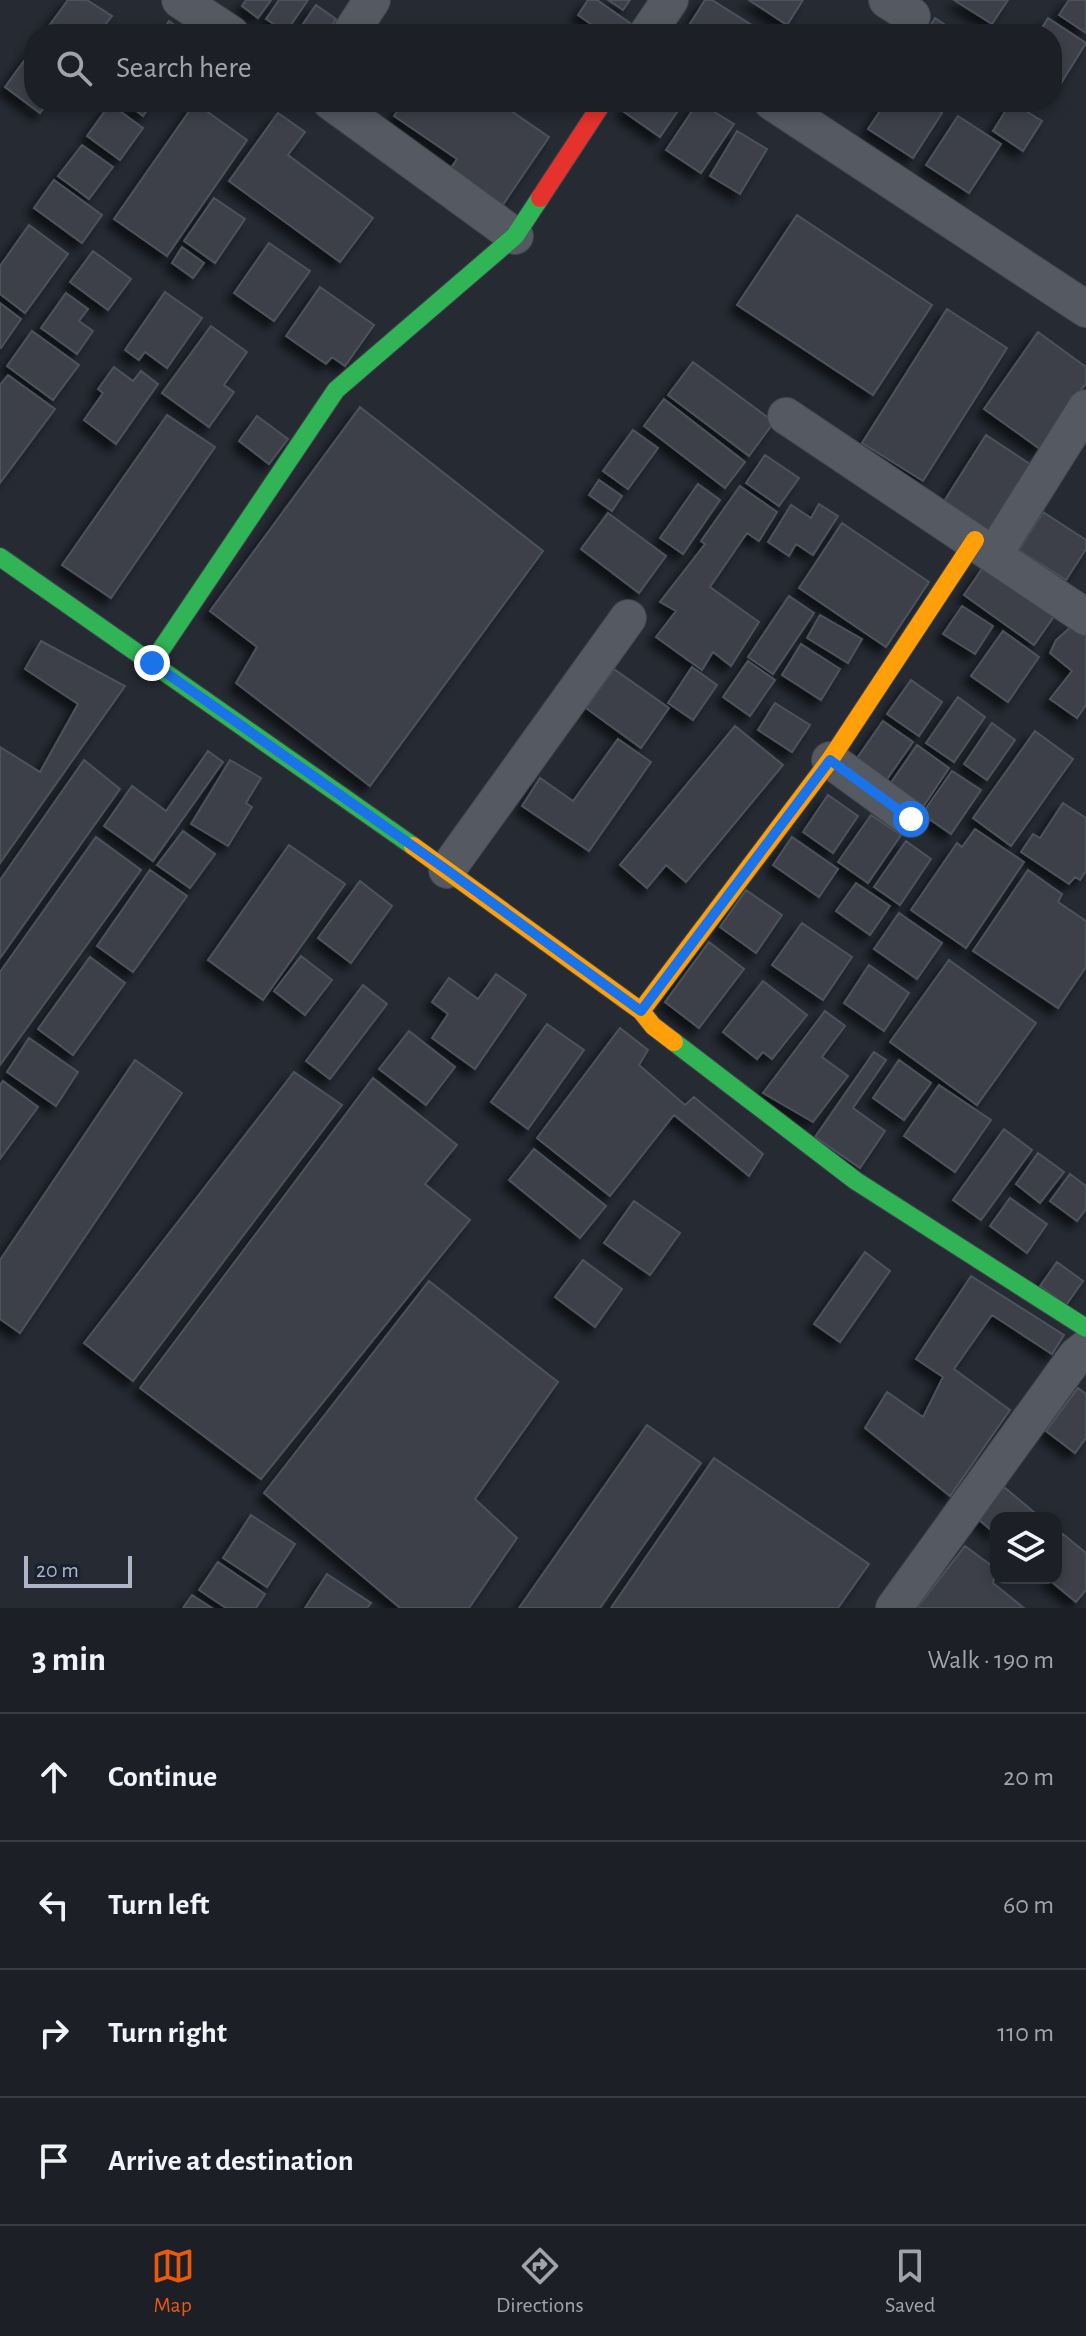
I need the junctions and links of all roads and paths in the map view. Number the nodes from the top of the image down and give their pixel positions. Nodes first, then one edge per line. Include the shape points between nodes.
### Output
1 (180, 0) edge
2 (372, 0) edge
3 (216, 24) edge
4 (356, 24) edge
5 (345, 112) edge
6 (596, 112) edge
7 (787, 112) edge
8 (515, 236) junction
9 (1086, 309) edge
10 (1086, 408) edge
11 (786, 416) dead end
12 (985, 547) junction
13 (0, 557) edge
14 (1086, 617) edge
15 (628, 618) dead end
16 (152, 663) junction
17 (830, 760) junction
18 (911, 819) dead end
19 (447, 870) junction
20 (641, 1011) junction
21 (1086, 1328) edge
22 (1086, 1348) edge
23 (894, 1608) edge

1 - 3 street
2 - 4 street
5 - 8 street
6 - 8 street
7 - 9 street
8 - 16 street via 336,390
10 - 12 street
11 - 12 street
12 - 14 street
12 - 17 street
13 - 16 street
15 - 19 street
16 - 19 street
17 - 18 street
17 - 20 street
19 - 20 street
20 - 21 street via 653,1026 856,1181
22 - 23 street

